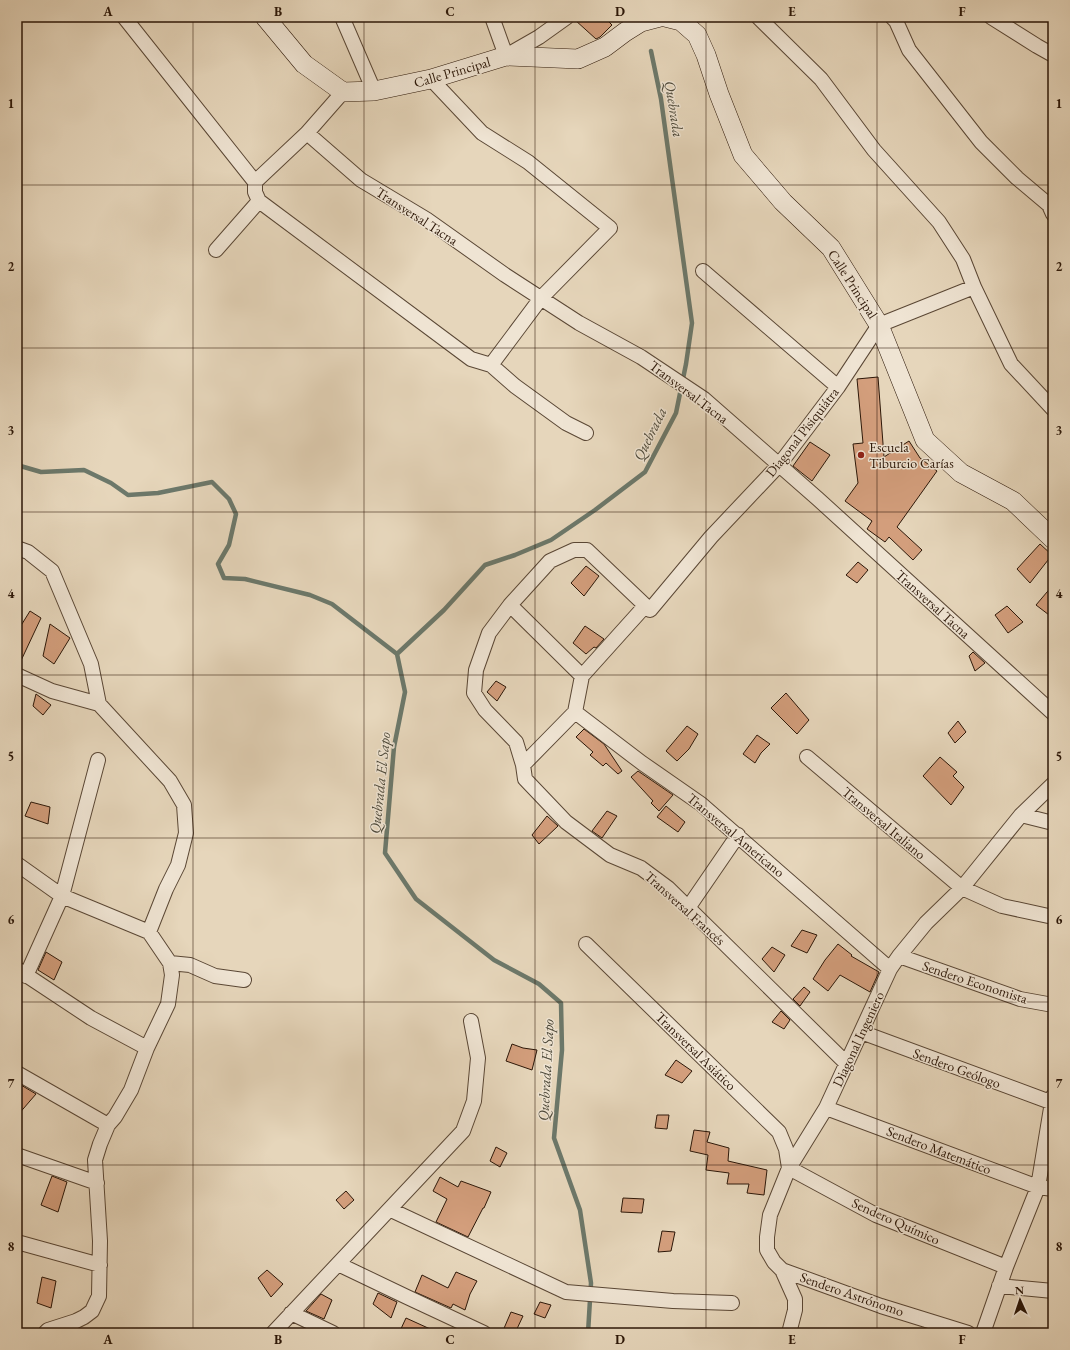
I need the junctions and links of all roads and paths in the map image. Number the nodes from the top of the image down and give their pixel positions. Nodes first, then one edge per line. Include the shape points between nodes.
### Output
1 (124, 17) edge
2 (266, 17) edge
3 (342, 17) edge
4 (492, 17) edge
5 (567, 17) edge
6 (660, 17) edge
7 (665, 17) edge
8 (758, 17) edge
9 (892, 17) edge
10 (991, 17) edge
11 (1053, 55) edge
12 (506, 56) junction
13 (431, 79) junction
14 (374, 91) junction
15 (343, 92) junction
16 (307, 133) junction
17 (255, 182) junction
18 (259, 202) junction
19 (1053, 214) edge
20 (216, 250) dead end
21 (703, 271) dead end
22 (974, 287) junction
23 (541, 298) junction
24 (879, 325) junction
25 (491, 365) junction
26 (838, 387) junction
27 (1053, 409) edge
28 (586, 433) dead end
29 (779, 465) junction
30 (1053, 539) edge
31 (17, 548) edge
32 (510, 605) junction
33 (647, 608) junction
34 (17, 676) edge
35 (582, 676) junction
36 (99, 704) junction
37 (575, 712) junction
38 (1053, 713) edge
39 (807, 757) dead end
40 (98, 760) dead end
41 (523, 765) junction
42 (1053, 784) edge
43 (1021, 815) junction
44 (1053, 823) edge
45 (738, 835) junction
46 (17, 864) edge
47 (962, 888) junction
48 (62, 896) junction
49 (688, 908) junction
50 (1053, 917) edge
51 (149, 932) junction
52 (586, 944) dead end
53 (899, 956) junction
54 (170, 963) junction
55 (890, 969) junction
56 (22, 973) edge
57 (244, 980) dead end
58 (1053, 1005) edge
59 (471, 1021) dead end
60 (861, 1032) junction
61 (147, 1048) junction
62 (846, 1063) junction
63 (17, 1073) edge
64 (1053, 1101) edge
65 (826, 1108) junction
66 (108, 1125) junction
67 (17, 1155) edge
68 (789, 1168) junction
69 (97, 1183) junction
70 (1038, 1187) junction
71 (1053, 1189) edge
72 (390, 1210) junction
73 (17, 1242) edge
74 (338, 1264) junction
75 (100, 1265) junction
76 (1006, 1267) junction
77 (782, 1270) junction
78 (999, 1286) junction
79 (1053, 1291) edge
80 (732, 1303) dead end
81 (291, 1313) junction
82 (45, 1333) edge
83 (273, 1333) edge
84 (333, 1333) edge
85 (484, 1333) edge
86 (789, 1333) edge
87 (968, 1333) edge
88 (982, 1333) edge

1 - 17 street
2 - 15 street via 304,64
3 - 14 street
4 - 12 street
5 - 12 street via 540,37
6 - 12 street, Calle Principal via 641,22 605,47 578,59
7 - 24 street, Calle Principal via 681,21 697,35 743,155 783,202 831,248
8 - 22 street via 821,79 874,150 939,222 963,259
9 - 19 street via 909,50 980,142 1049,205
10 - 11 street
12 - 13 street, Calle Principal
13 - 14 street, Calle Principal
13 - 23 street via 482,133 528,162 610,228
14 - 15 street, Calle Principal
15 - 16 street
16 - 17 street
16 - 23 street, Transversal Tacna via 361,180 426,219 505,276
17 - 18 street
18 - 20 street
18 - 25 street via 471,359
21 - 26 street
22 - 24 street
22 - 27 street via 1011,364
23 - 25 street
23 - 29 street, Transversal Tacna via 579,323 641,357 704,399
24 - 26 street, Diagonal Pisiquiátra
24 - 30 street, Calle Principal via 925,440 960,473 1013,501
25 - 28 street via 566,423
26 - 29 street, Diagonal Pisiquiátra
29 - 33 street, Diagonal Pisiquiátra
29 - 38 street, Transversal Tacna
31 - 36 street via 28,552 52,571 91,664
32 - 33 street, Transversal Francés via 550,561 574,550 587,550
32 - 35 street
32 - 41 street, Transversal Francés via 489,633 476,670 474,693 485,710 516,742
33 - 35 street, Diagonal Pisiquiátra
34 - 36 street via 52,691
35 - 37 street
36 - 51 street via 170,781 184,805 186,833 178,864
37 - 41 street
37 - 45 street, Transversal Americano
39 - 47 street, Transversal Italiano
40 - 48 street
41 - 49 street, Transversal Francés via 525,779 566,822 610,855 641,868 668,888
42 - 43 street, Diagonal Ingeniero
43 - 44 street
43 - 47 street, Diagonal Ingeniero
45 - 49 street
45 - 55 street, Transversal Americano
46 - 48 street
47 - 50 street, Transversal Italiano via 1002,906
47 - 53 street, Diagonal Ingeniero via 926,923
48 - 51 street
48 - 56 street
49 - 62 street, Transversal Francés
51 - 54 street
52 - 68 street, Transversal Asiático via 779,1132 786,1149
53 - 55 street, Diagonal Ingeniero
53 - 58 street, Sendero Economista via 1020,999
54 - 57 street via 190,965 216,976
54 - 61 street via 172,975 168,1004
55 - 60 street, Diagonal Ingeniero
56 - 61 street via 91,1018
59 - 72 street via 478,1058 474,1101 463,1131
60 - 62 street, Diagonal Ingeniero
60 - 64 street, Sendero Geólogo
61 - 66 street via 131,1090
62 - 65 street, Diagonal Ingeniero
63 - 66 street
64 - 70 street
65 - 68 street, Diagonal Ingeniero
65 - 70 street, Sendero Matemático
66 - 69 street via 95,1160
67 - 69 street
68 - 76 street, Sendero Químico via 876,1215
68 - 77 street, Diagonal Ingeniero via 770,1214 767,1238 767,1250
69 - 75 street
70 - 71 street, Sendero Matemático
70 - 76 street
72 - 74 street
72 - 80 street via 566,1292
73 - 75 street
74 - 81 street
74 - 85 street
75 - 82 street via 99,1296 92,1311 76,1322
76 - 78 street
77 - 86 street, Diagonal Ingeniero via 795,1299
77 - 87 street, Sendero Astrónomo via 881,1306
78 - 79 street
78 - 88 street
81 - 83 street
81 - 84 street

